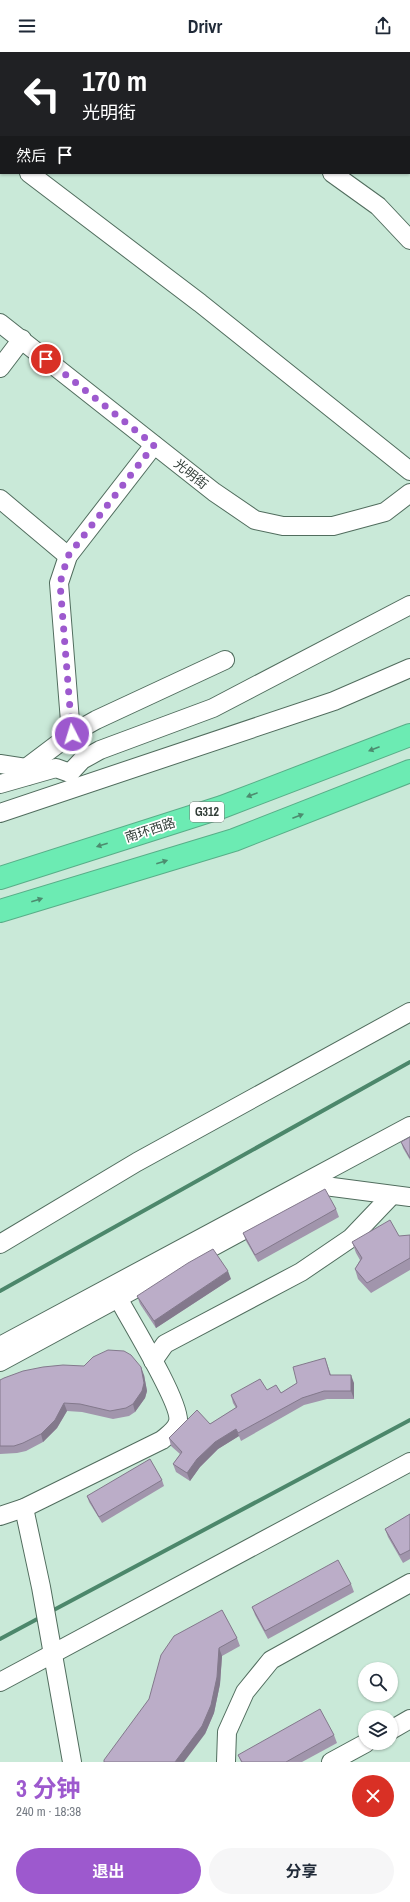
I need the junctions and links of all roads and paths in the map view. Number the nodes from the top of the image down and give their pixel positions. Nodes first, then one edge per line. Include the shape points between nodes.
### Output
1 (30, 174) edge
2 (333, 174) edge
3 (410, 240) edge
4 (0, 323) edge
5 (22, 339) junction
6 (0, 368) edge
7 (154, 445) junction
8 (410, 471) edge
9 (410, 493) edge
10 (0, 499) edge
11 (68, 556) junction
12 (410, 605) edge
13 (225, 660) dead end
14 (410, 668) edge
15 (72, 734) junction
16 (410, 735) edge
17 (0, 764) edge
18 (410, 771) edge
19 (27, 772) junction
20 (72, 781) junction
21 (0, 784) edge
22 (0, 814) edge
23 (0, 878) edge
24 (0, 912) edge
25 (410, 1012) edge
26 (410, 1126) edge
27 (392, 1195) junction
28 (410, 1197) edge
29 (0, 1244) edge
30 (118, 1298) junction
31 (0, 1346) edge
32 (153, 1361) junction
33 (0, 1362) edge
34 (410, 1462) edge
35 (24, 1508) junction
36 (0, 1516) edge
37 (410, 1583) edge
38 (50, 1646) junction
39 (0, 1682) edge
40 (410, 1719) edge
41 (398, 1726) edge
42 (358, 1747) edge
43 (72, 1762) edge
44 (226, 1762) edge
45 (331, 1762) edge

1 - 8 street via 200,303
2 - 3 street via 378,206
4 - 5 street, 光明街
5 - 6 street
5 - 7 street, 光明街
7 - 9 street, 光明街 via 255,520 283,526 333,526 385,512
7 - 11 street
10 - 11 street
11 - 15 street via 60,583
12 - 20 street via 213,708 100,750 82,760
13 - 15 street via 96,720
14 - 20 street via 334,701
15 - 19 street
16 -> 23 highway, 南环西路 / G312 via 222,807
17 - 19 street
24 -> 18 highway via 234,840
19 - 20 street via 56,768
19 - 21 street
20 - 22 street
25 - 29 street via 137,1162
26 - 31 street
27 - 28 street
27 - 30 street via 325,1186
27 - 32 street via 351,1238 301,1272 165,1344
30 - 32 street
30 - 33 street
32 - 35 street via 177,1410 178,1422 172,1431 162,1440
34 - 38 street
35 - 36 street
35 - 38 street via 41,1587
37 - 44 street via 271,1660 245,1692 227,1732
38 - 39 street
38 - 43 street
40 - 41 street
42 - 45 street

